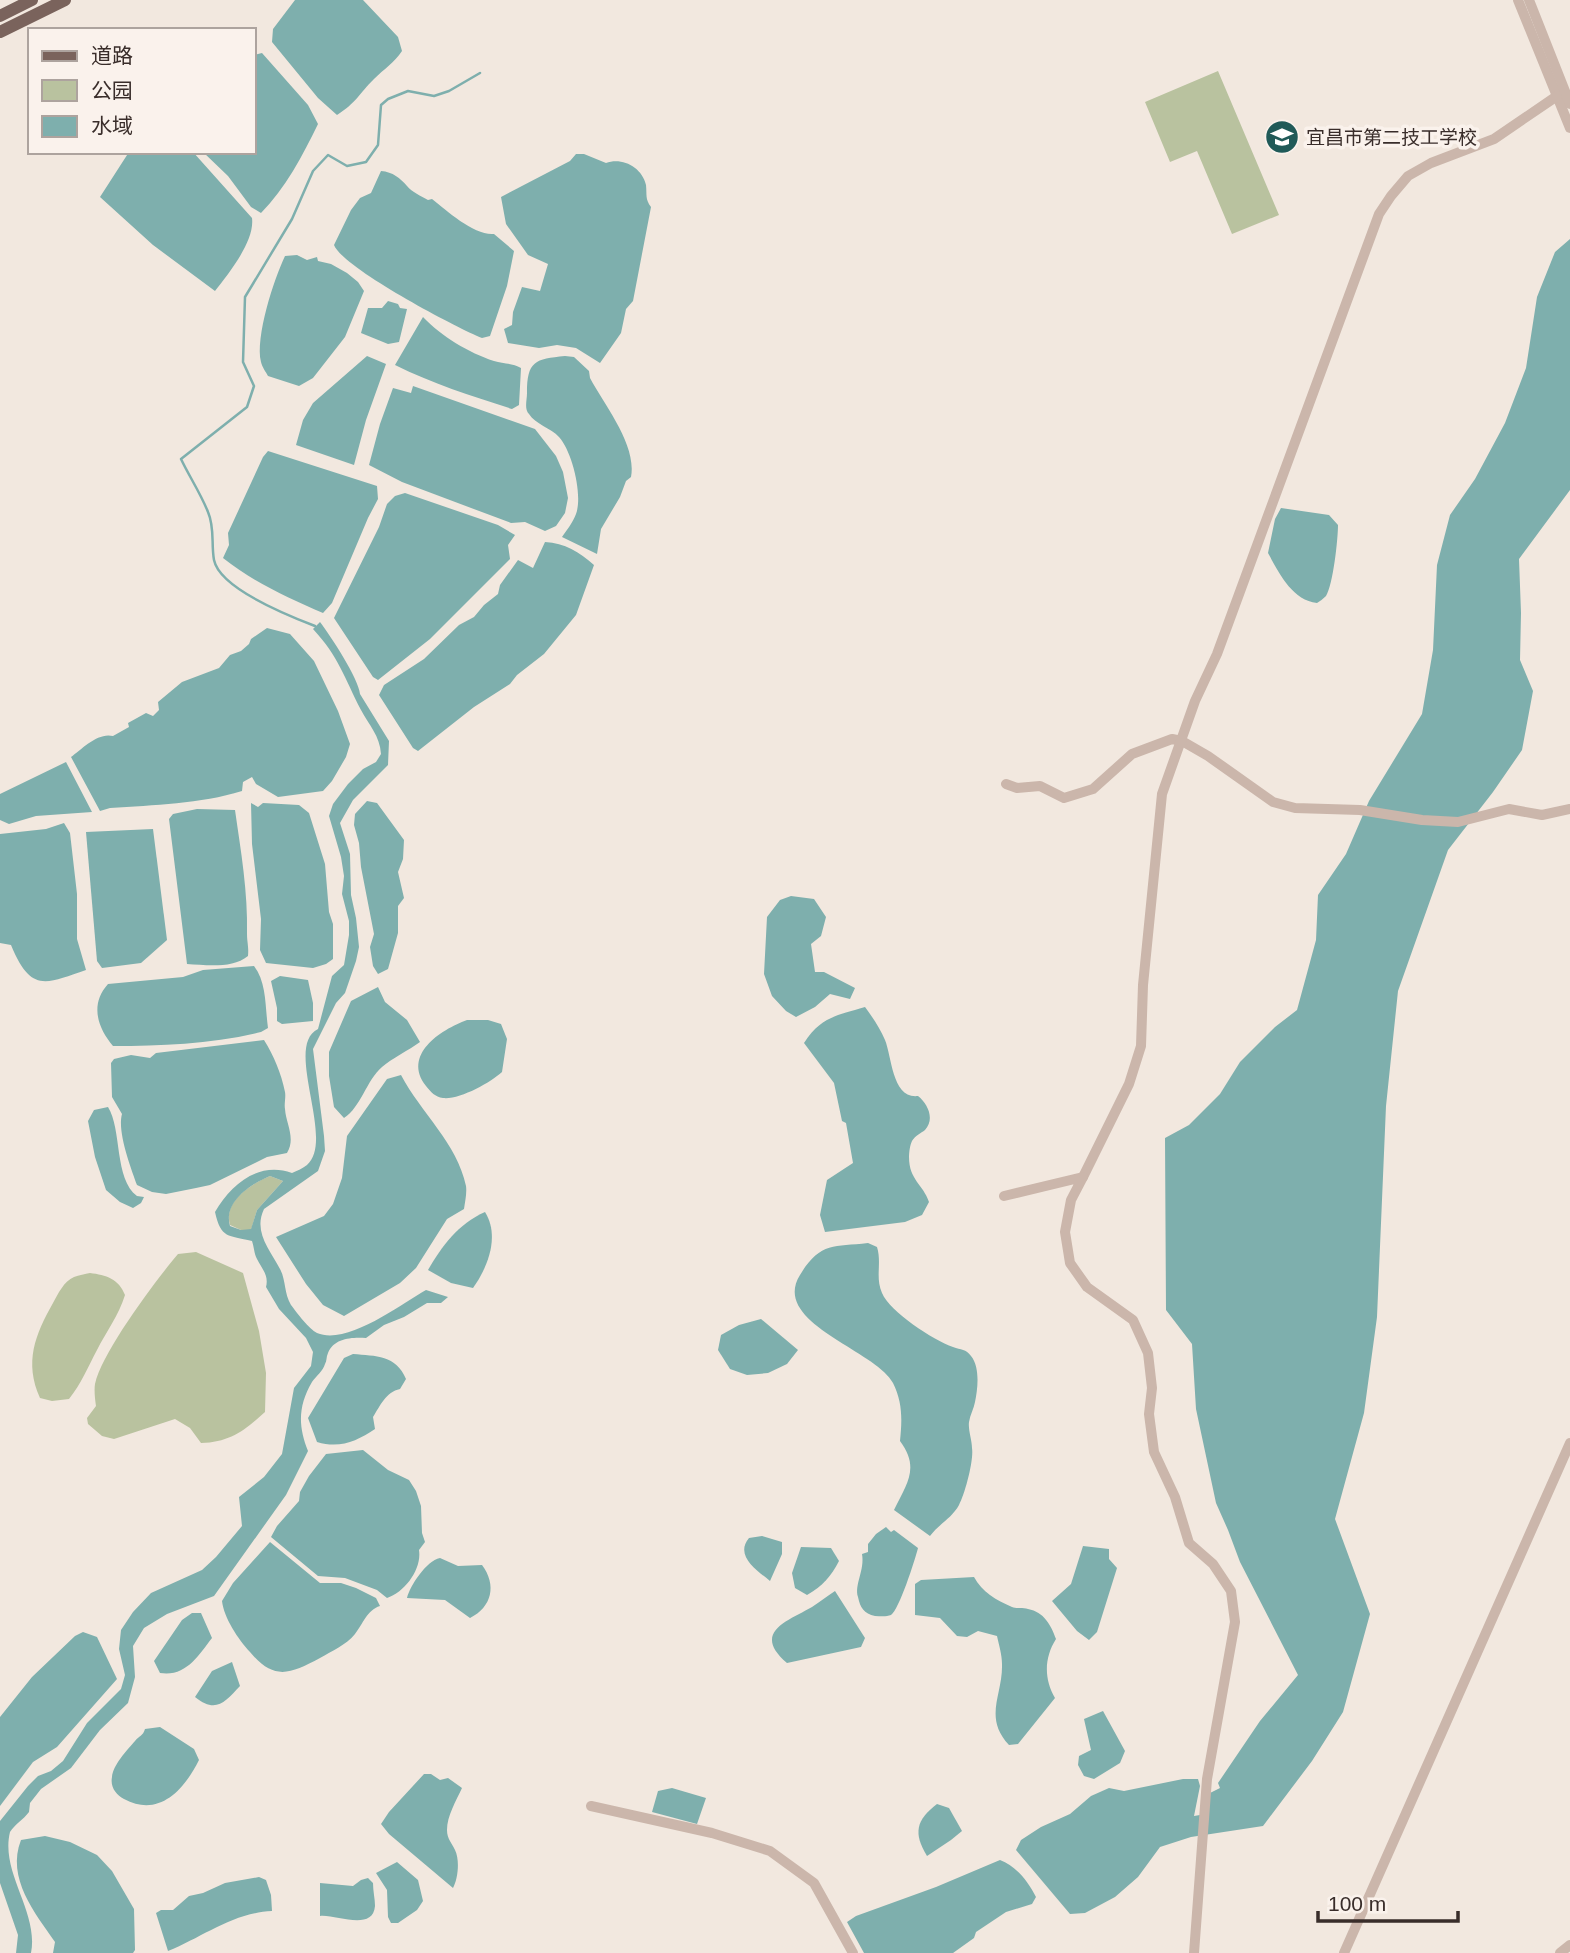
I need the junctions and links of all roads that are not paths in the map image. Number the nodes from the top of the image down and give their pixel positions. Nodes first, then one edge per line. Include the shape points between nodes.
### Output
1 (32, 0) edge
2 (65, 0) edge
3 (1518, 0) edge
4 (1529, 0) edge
5 (0, 16) edge
6 (0, 32) edge
7 (1557, 96) junction
8 (1570, 104) edge
9 (1570, 128) edge
10 (1182, 741) junction
11 (1006, 784) dead end
12 (1570, 809) edge
13 (1083, 1177) junction
14 (1004, 1196) dead end
15 (1570, 1443) edge
16 (591, 1806) dead end
17 (1570, 1945) edge
18 (853, 1953) edge
19 (1194, 1953) edge
20 (1344, 1953) edge
21 (1560, 1953) edge

1 - 5 main road
2 - 6 main road
3 - 7 street
4 - 8 street
7 - 9 street
7 - 10 street via 1494,139 1408,176 1380,214
10 - 11 street via 1172,739 1132,754 1093,789 1064,798 1040,786
10 - 12 street via 1273,802 1295,808 1360,810 1458,822 1509,809 1542,815
10 - 13 street via 1162,794 1140,1046 1129,1084
13 - 14 street
13 - 19 street via 1071,1200 1065,1232 1070,1263 1087,1287 1133,1320 1148,1353 1154,1452 1189,1543 1213,1564 1231,1591 1235,1622 1207,1779
15 - 20 street
16 - 18 street via 770,1851 814,1884
17 - 21 street

